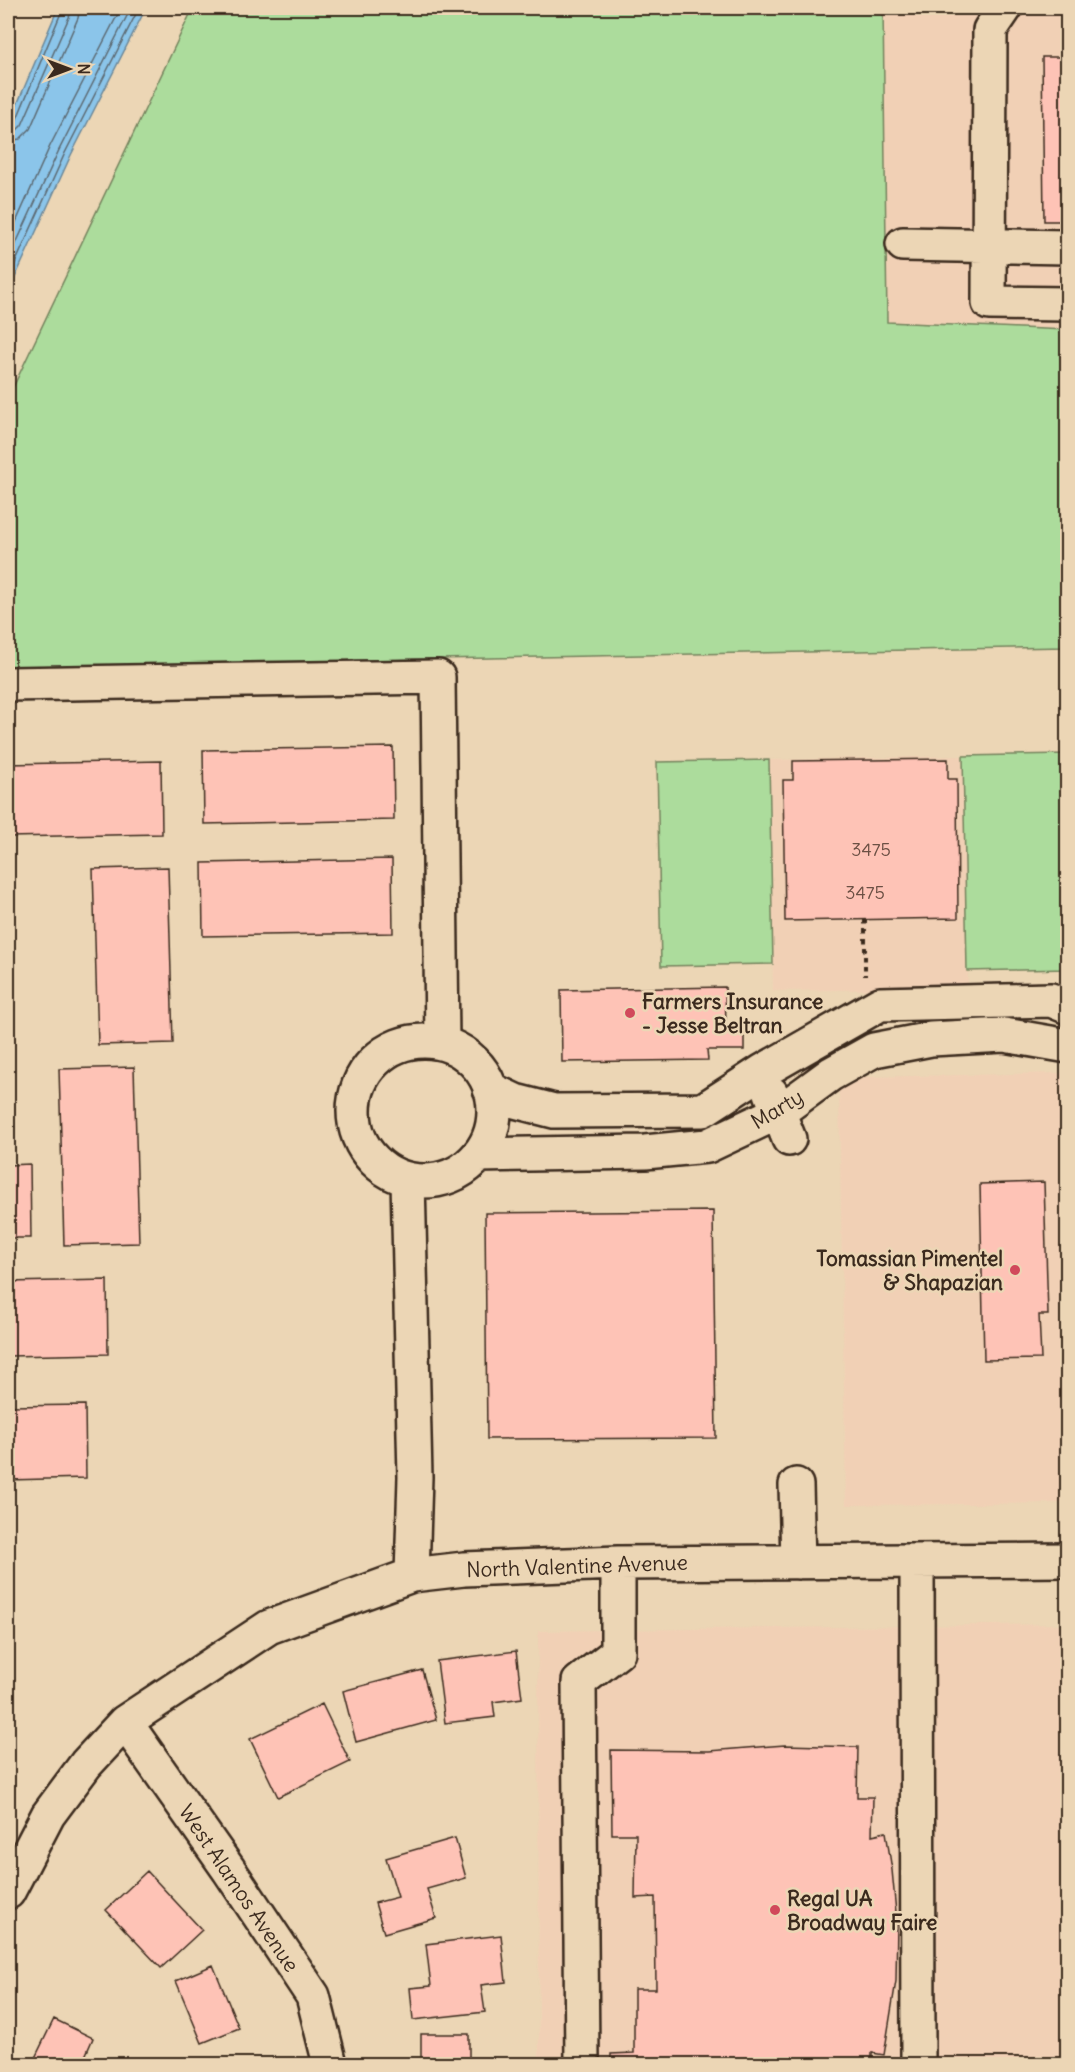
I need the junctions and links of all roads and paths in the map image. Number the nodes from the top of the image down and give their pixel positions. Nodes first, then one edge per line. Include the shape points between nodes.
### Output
1 (1005, 8) edge
2 (903, 244) dead end
3 (988, 246) junction
4 (1068, 247) edge
5 (1068, 304) edge
6 (8, 684) edge
7 (865, 920) dead end
8 (1068, 1007) edge
9 (866, 1012) junction
10 (442, 1043) junction
11 (1068, 1046) edge
12 (763, 1071) junction
13 (490, 1089) junction
14 (784, 1126) junction
15 (478, 1155) junction
16 (408, 1180) junction
17 (796, 1485) dead end
18 (1068, 1560) edge
19 (917, 1562) junction
20 (618, 1563) junction
21 (798, 1563) junction
22 (412, 1575) junction
23 (124, 1722) junction
24 (9, 1886) edge
25 (330, 2064) edge
26 (582, 2064) edge
27 (918, 2064) edge

1 - 3 street via 990,30
2 - 3 street
3 - 4 street
3 - 5 street via 990,303
6 - 10 street via 438,677
7 - 9 path
8 - 9 street, Marty via 1050,1000 903,1003 880,1004
9 - 12 street, Marty
10 - 13 street via 463,1053 480,1069
10 - 16 street via 419,1041 396,1046 377,1058 363,1077 355,1098 354,1122 362,1144 375,1162
11 - 14 street, Marty via 1004,1035 931,1039 874,1050 831,1074
12 - 13 street, Marty via 703,1110 554,1111 515,1101
12 - 14 street
13 - 15 street via 494,1112 490,1135
14 - 15 street, Marty via 707,1146 645,1152
15 - 16 street via 461,1171 440,1180
16 - 22 street via 415,1477
17 - 21 street
18 - 19 street, North Valentine Avenue
19 - 21 street, North Valentine Avenue
19 - 27 street
20 - 21 street, North Valentine Avenue
20 - 22 street, North Valentine Avenue
20 - 26 street via 618,1652 579,1682
22 - 23 street, North Valentine Avenue via 269,1627
23 - 24 street, North Valentine Avenue via 48,1815
23 - 25 street, West Alamos Avenue via 313,1996

